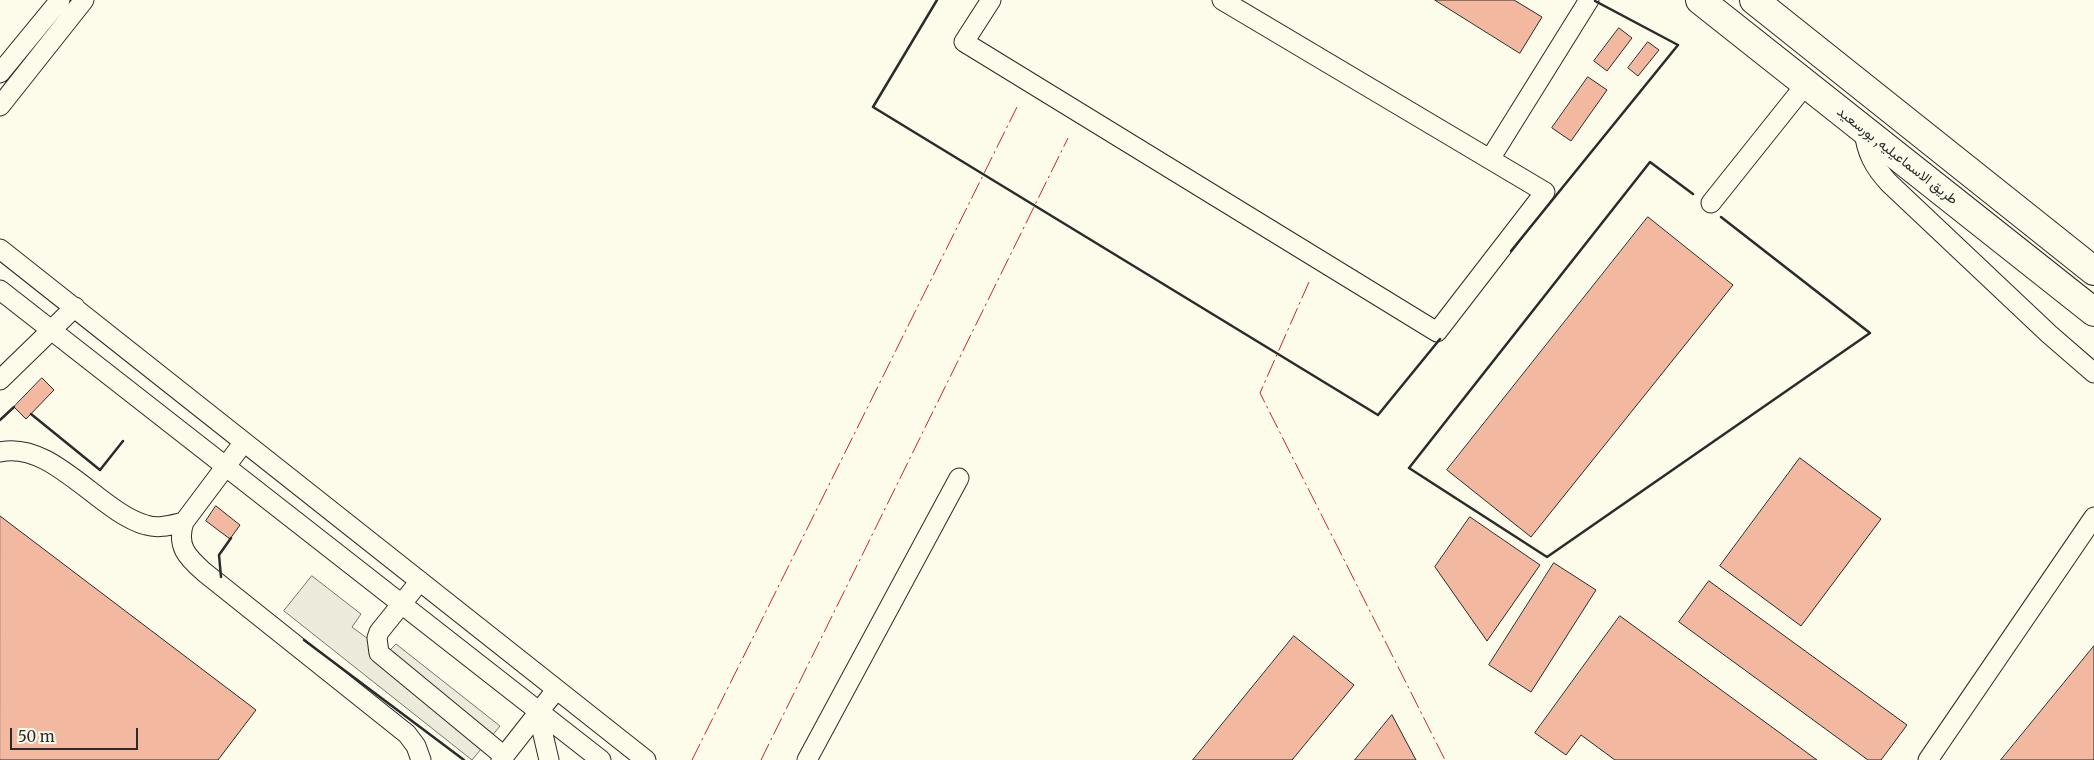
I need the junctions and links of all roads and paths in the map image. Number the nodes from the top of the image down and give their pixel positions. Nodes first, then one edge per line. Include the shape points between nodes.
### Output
1 (60, 0) edge
2 (84, 0) edge
3 (991, 0) edge
4 (1222, 0) edge
5 (1588, 0) edge
6 (1700, 0) edge
7 (1754, 0) edge
8 (0, 73) edge
9 (1806, 84) junction
10 (0, 106) edge
11 (1864, 130) junction
12 (1490, 159) junction
13 (1711, 203) dead end
14 (0, 249) edge
15 (2094, 271) edge
16 (0, 290) edge
17 (76, 307) junction
18 (2094, 312) edge
19 (52, 330) junction
20 (2094, 373) edge
21 (0, 380) edge
22 (244, 442) junction
23 (0, 452) edge
24 (224, 467) junction
25 (959, 478) dead end
26 (2094, 517) edge
27 (184, 522) junction
28 (420, 580) junction
29 (400, 605) junction
30 (556, 690) junction
31 (538, 713) junction
32 (502, 758) edge
33 (421, 760) edge
34 (549, 760) edge
35 (601, 760) edge
36 (646, 760) edge
37 (807, 760) edge
38 (1928, 760) edge

1 - 8 street
2 - 10 street
3 - 12 street via 964,42 1437,332 1545,192
4 - 12 street
5 - 12 street
6 - 9 highway, طريق الاسماعيليه, بورسعيد
7 - 15 highway
9 - 11 highway, طريق الاسماعيليه, بورسعيد
9 - 13 street
11 - 18 highway, طريق الاسماعيليه, بورسعيد
11 - 20 street via 1868,154 1889,183
14 - 17 street
16 - 19 street
17 - 19 street
17 - 22 street
19 - 21 street
19 - 24 street
22 - 24 street
22 - 28 street
23 - 27 street via 23,453 44,460 126,516 146,525 163,527
24 - 27 street
24 - 29 street
25 - 37 street
26 - 38 street
27 - 33 street via 180,535 190,559 407,734
28 - 29 street
28 - 30 street
29 - 31 street
29 - 32 street via 383,625 377,638 382,657
30 - 31 street
30 - 36 street
31 - 32 street
31 - 34 street
31 - 35 street

